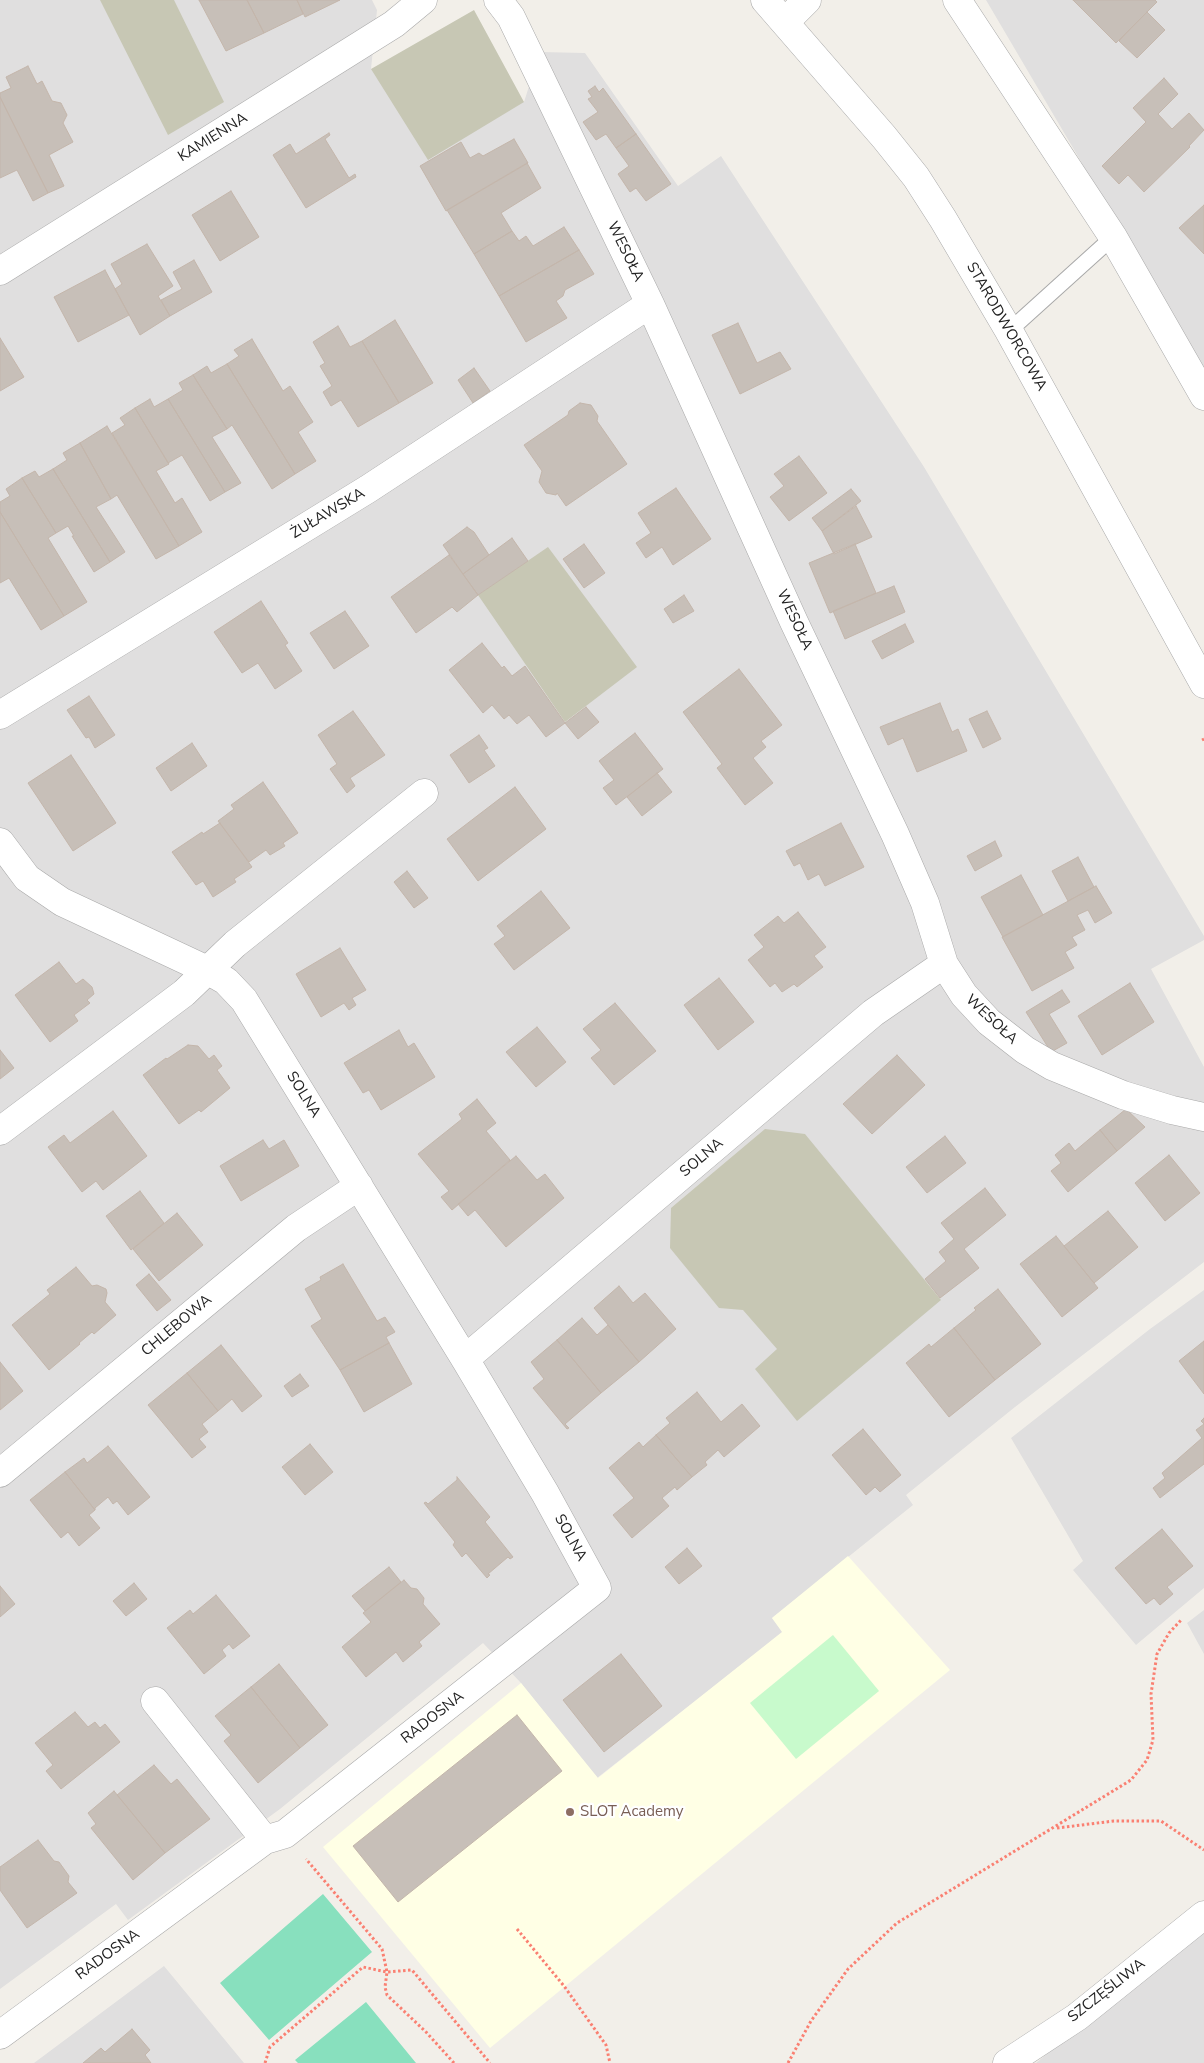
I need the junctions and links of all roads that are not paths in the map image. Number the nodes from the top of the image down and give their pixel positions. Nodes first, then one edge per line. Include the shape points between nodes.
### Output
1 (423, 0) edge
2 (498, 0) edge
3 (765, 0) edge
4 (807, 0) edge
5 (958, 0) edge
6 (785, 22) junction
7 (1114, 237) junction
8 (0, 271) edge
9 (650, 304) junction
10 (1009, 331) junction
11 (1204, 396) edge
12 (1204, 684) edge
13 (0, 715) edge
14 (424, 793) dead end
15 (0, 842) edge
16 (944, 964) junction
17 (207, 970) junction
18 (1204, 1117) edge
19 (0, 1131) edge
20 (359, 1186) junction
21 (465, 1359) junction
22 (0, 1472) edge
23 (597, 1588) joint
24 (155, 1701) dead end
25 (275, 1837) junction
26 (1204, 1915) edge
27 (0, 2035) edge
28 (1007, 2063) edge

1 - 8 street, KAMIENNA via 394,24
2 - 9 street, WESOŁA via 510,17
3 - 6 street, STARODWORCOWA
4 - 6 street
5 - 7 street
6 - 10 street, STARODWORCOWA via 916,177
7 - 10 lane
7 - 11 street
9 - 13 street, ŻUŁAWSKA via 368,490
9 - 16 street, WESOŁA via 794,622 895,834 925,903
10 - 12 street, STARODWORCOWA
14 - 17 street
15 - 17 street, SOLNA via 27,878 62,902
16 - 18 street, WESOŁA via 964,995 989,1022 1024,1050 1052,1066 1123,1095
16 - 21 street, SOLNA via 873,1013
17 - 19 street via 184,993
17 - 20 street, SOLNA via 226,981 244,1000
20 - 21 street, SOLNA
20 - 22 street, CHLEBOWA via 296,1228
21 - 23 street, SOLNA
23 - 25 street, RADOSNA
24 - 25 street
25 - 27 street, RADOSNA
26 - 28 street, SZCZĘŚLIWA via 1077,2016

